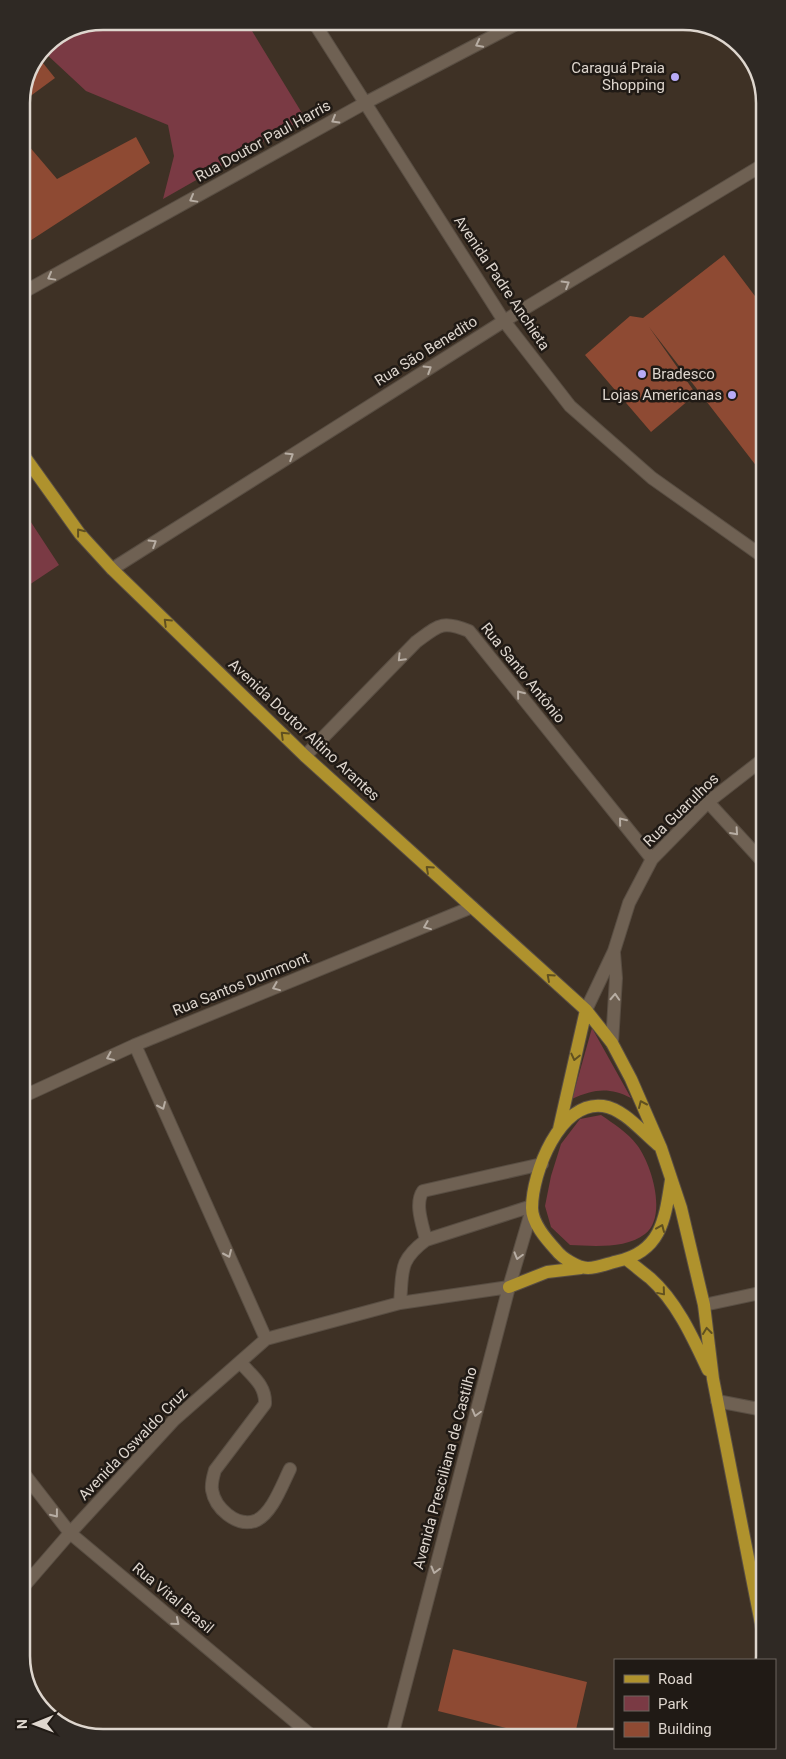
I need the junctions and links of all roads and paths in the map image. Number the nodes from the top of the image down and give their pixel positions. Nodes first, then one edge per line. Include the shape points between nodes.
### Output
1 (319, 30) edge
2 (505, 30) edge
3 (364, 103) junction
4 (756, 169) edge
5 (30, 289) edge
6 (504, 321) junction
7 (30, 464) edge
8 (756, 552) edge
9 (112, 569) junction
10 (305, 756) junction
11 (756, 765) edge
12 (708, 802) junction
13 (756, 855) edge
14 (652, 859) junction
15 (472, 907) junction
16 (614, 951) junction
17 (586, 1010) junction
18 (612, 1043) junction
19 (135, 1045) junction
20 (30, 1093) edge
21 (558, 1131) junction
22 (661, 1148) junction
23 (542, 1164) junction
24 (671, 1178) junction
25 (532, 1207) junction
26 (426, 1240) junction
27 (626, 1259) junction
28 (588, 1268) junction
29 (509, 1287) junction
30 (756, 1294) edge
31 (400, 1303) junction
32 (704, 1305) junction
33 (266, 1340) junction
34 (240, 1362) junction
35 (713, 1379) junction
36 (718, 1401) junction
37 (756, 1408) edge
38 (290, 1469) dead end
39 (30, 1481) edge
40 (70, 1533) junction
41 (30, 1579) edge
42 (756, 1597) edge
43 (304, 1729) edge
44 (394, 1729) edge

1 - 3 street, Avenida Padre Anchieta
2 -> 3 street, Rua Doutor Paul Harris
3 -> 5 street, Rua Doutor Paul Harris
3 - 6 street, Avenida Padre Anchieta
6 -> 4 street, Rua São Benedito
6 - 8 street, Avenida Padre Anchieta via 570,406 652,478
9 -> 6 street, Rua São Benedito
9 -> 7 main road, Avenida Doutor Altino Arantes via 80,534
10 -> 9 main road, Avenida Doutor Altino Arantes
14 -> 10 street, Rua Santo Antônio via 469,631 454,625 437,626 416,642
15 -> 10 main road, Avenida Doutor Altino Arantes
11 - 12 street, Rua Guarulhos
12 -> 13 street
12 - 14 street, Rua Guarulhos
14 - 16 street, Rua Guarulhos via 629,903
17 -> 15 main road, Avenida Doutor Altino Arantes
15 -> 19 street, Rua Santos Dummont
16 - 17 street
18 -> 16 street via 616,978
17 - 18 main road, Avenida Doutor Altino Arantes
17 -> 21 main road
22 -> 18 main road, Avenida Doutor Altino Arantes
19 -> 20 street, Rua Santos Dummont
19 -> 33 street
21 - 22 main road via 577,1111 602,1106 628,1119
21 - 23 main road
22 - 24 main road
23 - 25 main road
23 - 26 street via 423,1191 418,1204
27 -> 24 main road via 656,1238 663,1224
24 - 32 main road
25 - 26 street
25 - 28 main road via 538,1226 558,1253
25 -> 29 street, Avenida Presciliana de Castilho
26 - 31 street via 407,1257
27 - 28 main road
27 -> 35 main road via 651,1279 668,1299 690,1331
28 - 29 main road via 547,1272
29 - 31 street, Avenida Oswaldo Cruz
29 -> 44 street, Avenida Presciliana de Castilho
30 - 32 street
31 - 33 street, Avenida Oswaldo Cruz
35 -> 32 main road
33 - 34 street, Avenida Oswaldo Cruz
34 - 38 street via 262,1387 265,1404 215,1470 212,1481 215,1498 224,1512 235,1520 256,1520 270,1508
34 - 40 street, Avenida Oswaldo Cruz via 174,1420
35 - 36 main road
36 - 37 street
36 - 42 main road
39 -> 40 street, Rua Vital Brasil
40 - 41 street, Avenida Oswaldo Cruz
40 -> 43 street, Rua Vital Brasil

